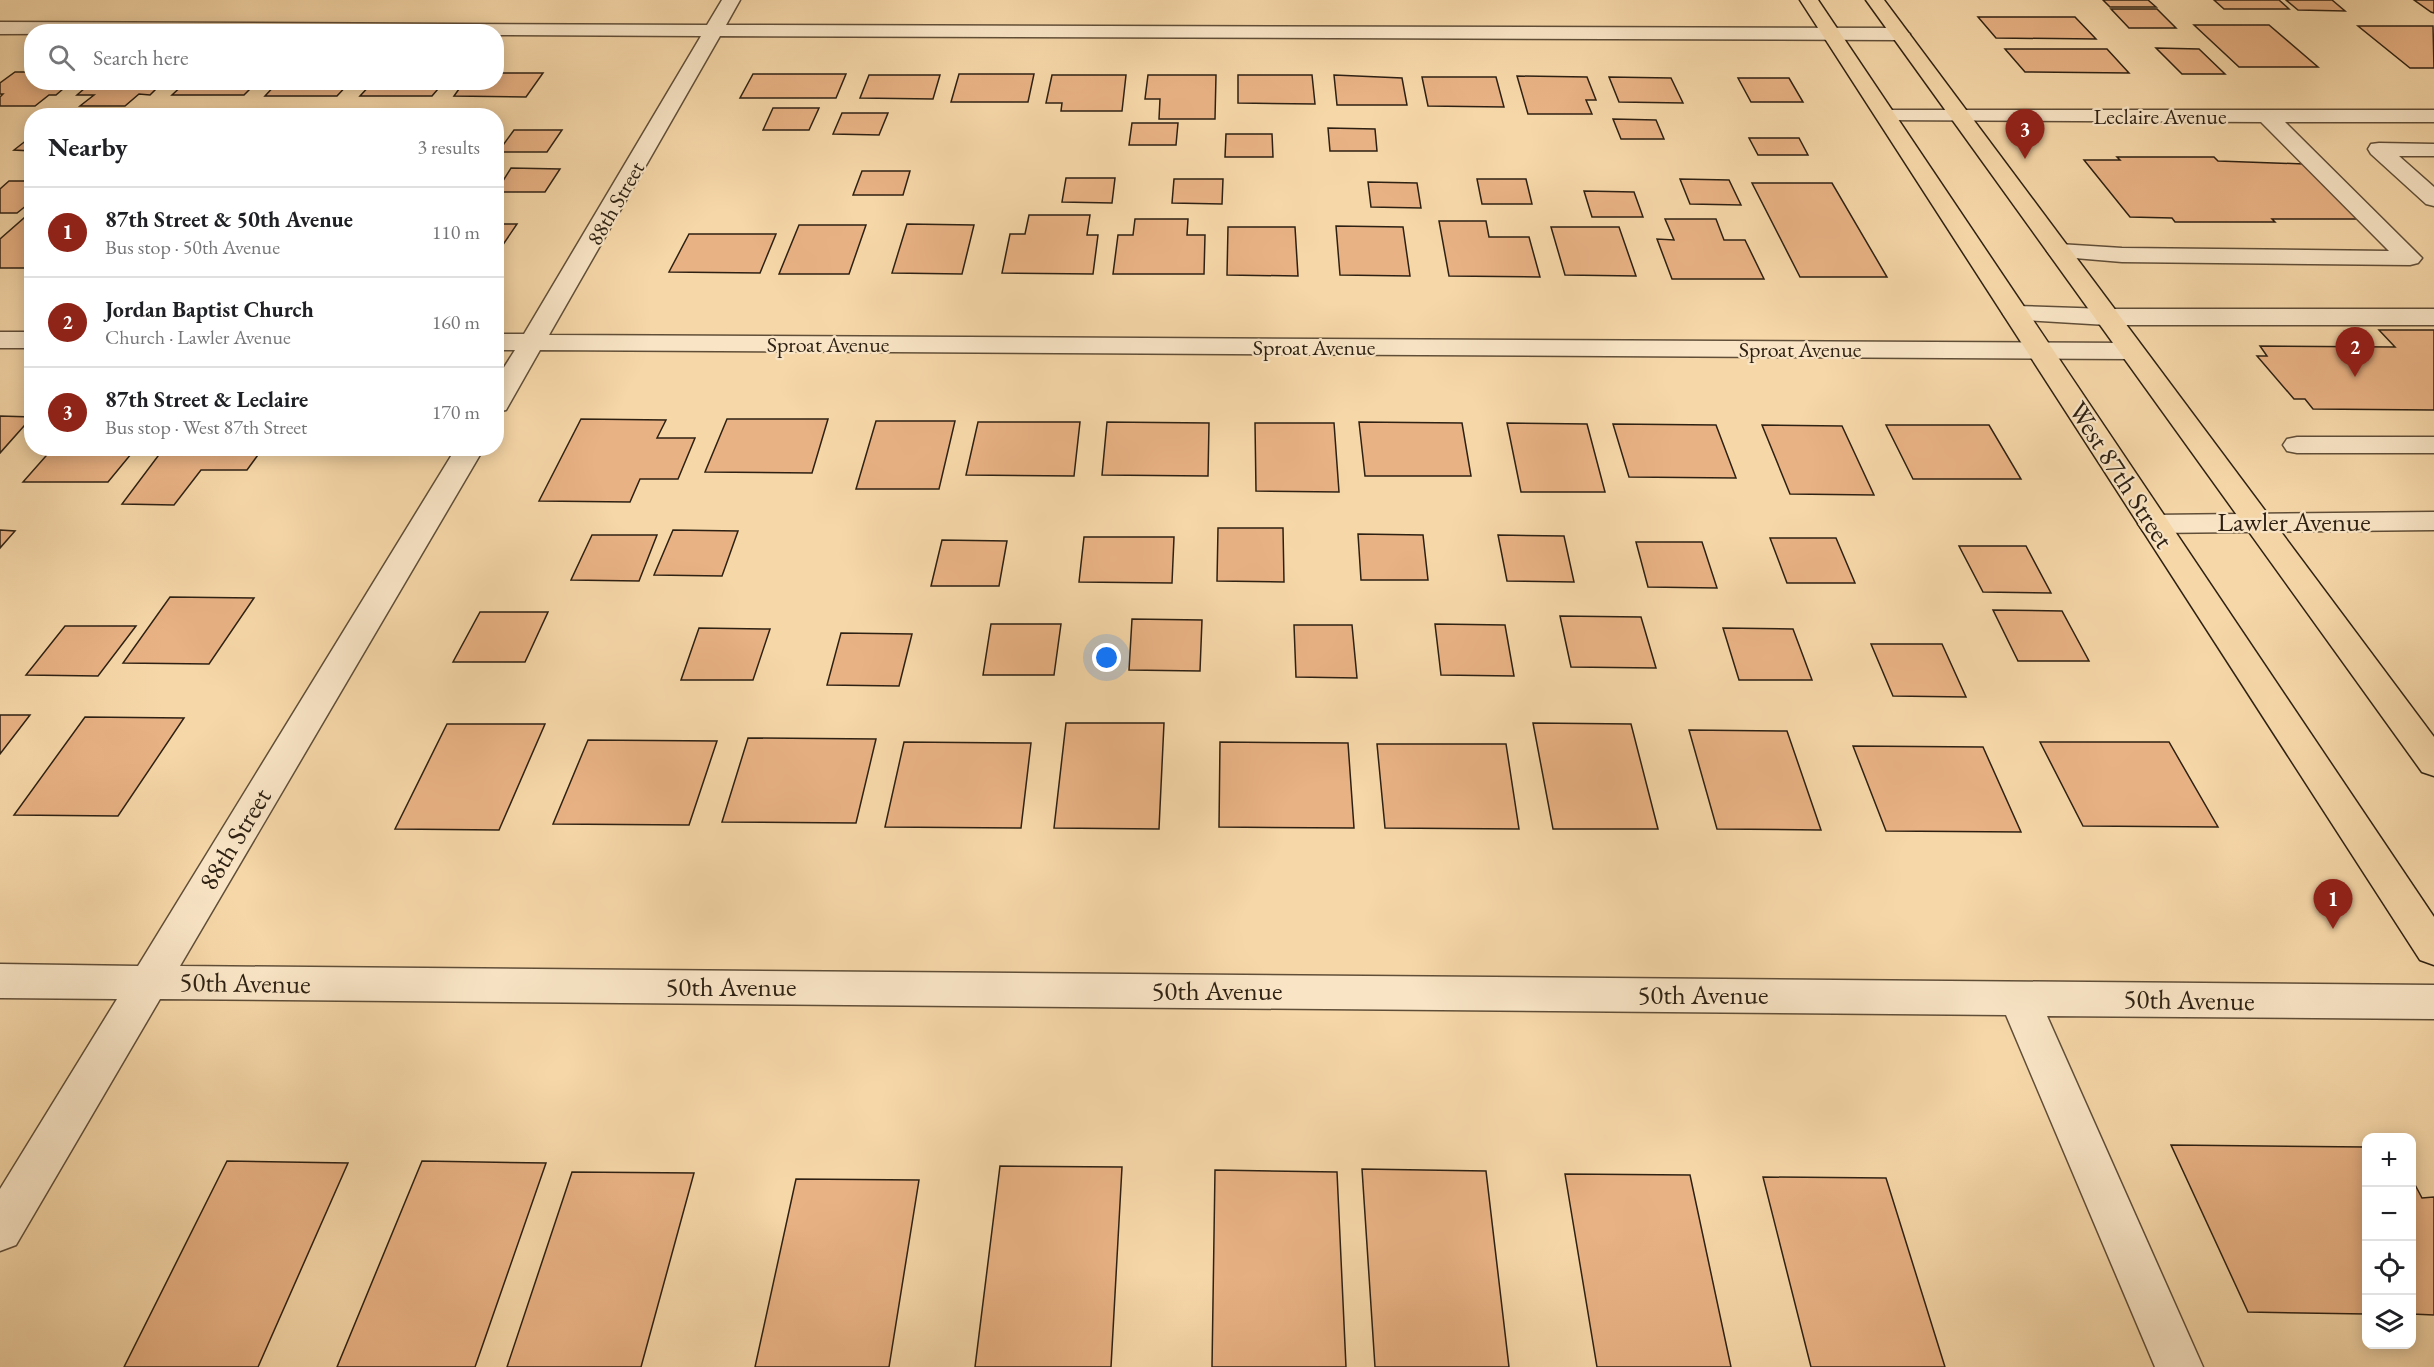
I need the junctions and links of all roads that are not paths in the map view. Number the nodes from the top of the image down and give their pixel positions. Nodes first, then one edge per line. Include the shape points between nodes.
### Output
1 (731, 0) edge
2 (1809, 0) edge
3 (1875, 0) edge
4 (0, 28) edge
5 (24, 28) edge
6 (504, 29) edge
7 (715, 30) junction
8 (1831, 34) junction
9 (1900, 34) junction
10 (1886, 116) junction
11 (1960, 116) junction
12 (2267, 116) junction
13 (2405, 116) junction
14 (2434, 116) edge
15 (2434, 141) edge
16 (2434, 150) edge
17 (2434, 199) edge
18 (2059, 251) junction
19 (2016, 314) junction
20 (2108, 317) junction
21 (2434, 317) edge
22 (0, 340) edge
23 (24, 340) edge
24 (504, 342) edge
25 (534, 343) junction
26 (2039, 351) junction
27 (2132, 351) junction
28 (504, 391) edge
29 (2434, 445) edge
30 (2297, 446) dead end
31 (465, 456) edge
32 (2434, 521) edge
33 (2258, 522) junction
34 (2153, 524) junction
35 (2434, 763) edge
36 (2434, 949) edge
37 (0, 981) edge
38 (149, 981) junction
39 (2019, 998) junction
40 (2434, 1002) edge
41 (0, 1230) edge
42 (2179, 1367) edge

1 - 7 street, 88th Street
2 - 8 main road, West 87th Street
3 - 9 main road
4 - 5 street
6 - 7 street
7 - 8 street
7 - 25 street, 88th Street
8 - 9 street
8 - 10 main road, West 87th Street
9 - 11 main road
10 - 11 street, Leclaire Avenue
10 - 19 main road, West 87th Street
11 - 12 street, Leclaire Avenue
11 - 18 main road
12 - 13 street, Leclaire Avenue
12 - 18 street via 2410,258
13 - 14 street, Leclaire Avenue
13 - 15 street
16 - 17 street via 2379,149
18 - 20 main road
19 - 20 street
19 - 26 main road, West 87th Street
20 - 21 street
20 - 27 main road
22 - 23 street
24 - 25 street, Sproat Avenue
25 - 26 street, Sproat Avenue
25 - 28 street, 88th Street
26 - 27 street, Sproat Avenue
26 - 34 main road, West 87th Street
27 - 33 main road
29 - 30 street
31 - 38 street, 88th Street
32 - 33 street, Lawler Avenue
33 - 34 street, Lawler Avenue
33 - 35 main road
34 - 36 main road, West 87th Street
37 - 38 street, 50th Avenue
38 - 39 street, 50th Avenue
38 - 41 street, 88th Street
39 - 40 street, 50th Avenue
39 - 42 street

